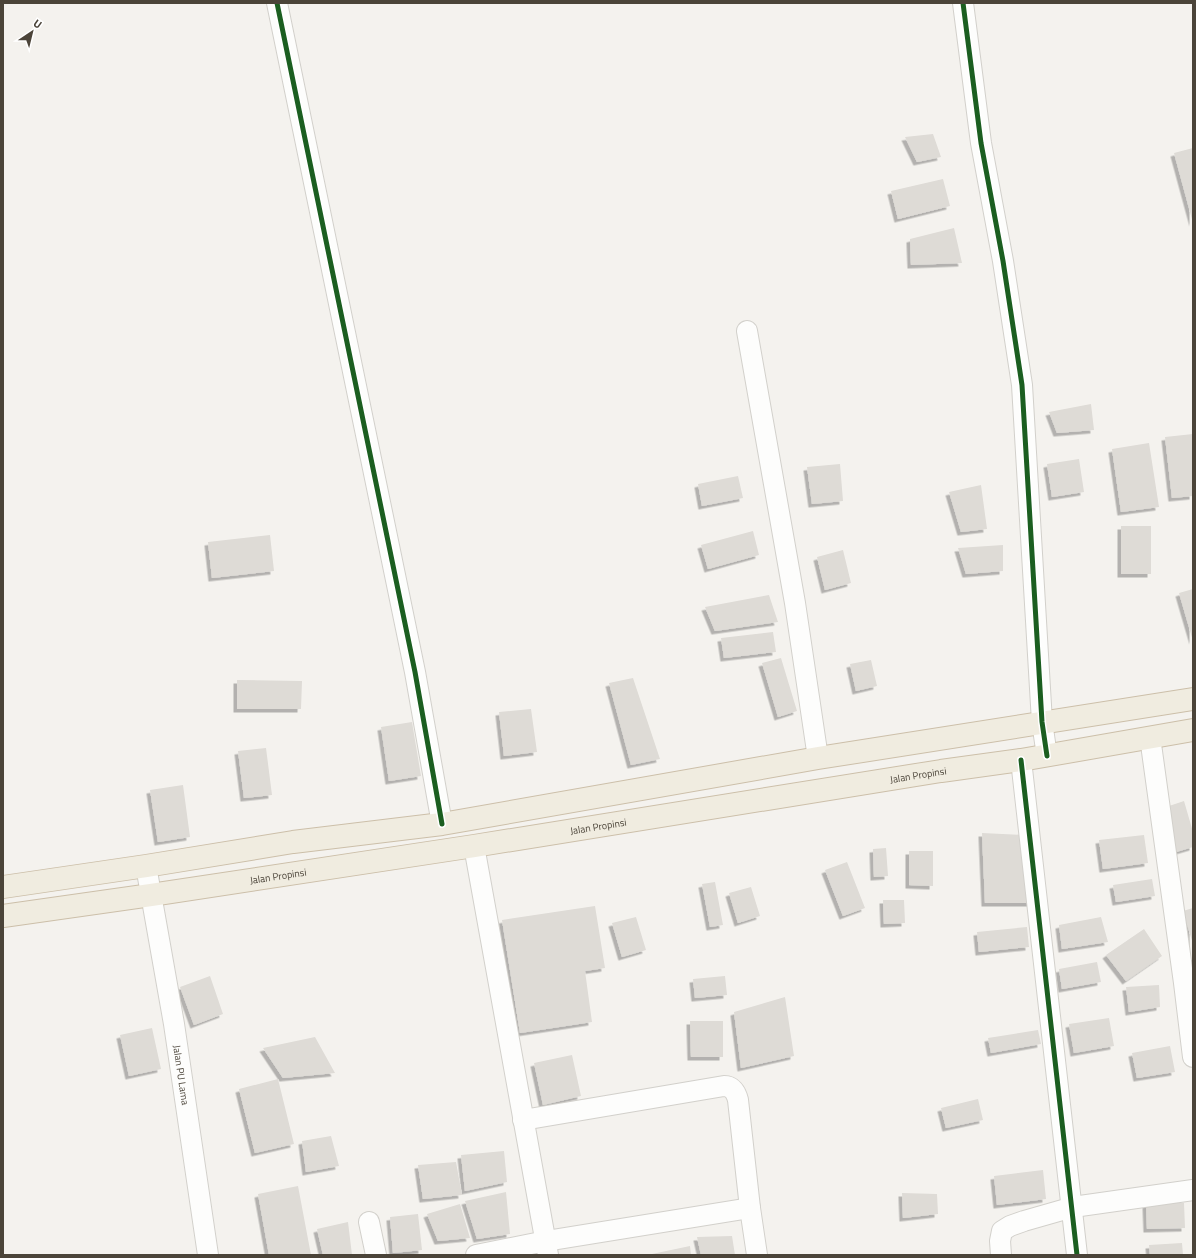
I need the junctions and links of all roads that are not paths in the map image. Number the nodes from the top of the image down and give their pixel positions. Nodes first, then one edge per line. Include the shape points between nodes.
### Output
1 (277, 3) edge
2 (963, 3) edge
3 (748, 331) dead end
4 (1193, 699) edge
5 (1042, 722) junction
6 (1193, 730) edge
7 (1150, 737) junction
8 (1047, 756) junction
9 (818, 758) junction
10 (1021, 760) junction
11 (442, 824) junction
12 (474, 846) junction
13 (146, 866) junction
14 (3, 887) edge
15 (151, 895) junction
16 (3, 916) edge
17 (1193, 1057) edge
18 (523, 1120) junction
19 (1193, 1190) edge
20 (1072, 1207) junction
21 (750, 1208) junction
22 (369, 1222) dead end
23 (547, 1248) edge
24 (208, 1255) edge
25 (376, 1255) edge
26 (476, 1255) edge
27 (757, 1255) edge
28 (1001, 1255) edge
29 (1077, 1255) edge

1 - 11 street via 414,664
2 - 5 street via 981,143 1022,385
3 - 9 street via 795,603
4 - 5 highway
5 - 8 street
5 - 9 highway
6 - 7 highway, Jalan Propinsi
7 - 8 highway, Jalan Propinsi
7 - 17 street
8 - 10 highway, Jalan Propinsi
9 - 11 highway
10 - 12 highway, Jalan Propinsi
10 - 20 street
11 - 13 highway via 293,842
12 - 15 highway, Jalan Propinsi
12 - 18 street
13 - 14 highway
13 - 15 street, Jalan PU Lama
15 - 16 highway, Jalan Propinsi
15 - 24 street, Jalan PU Lama via 174,1024
18 - 21 street via 727,1086 735,1091 738,1100
18 - 23 street
19 - 20 street
20 - 28 street via 1010,1226 1002,1231
20 - 29 street
21 - 23 street
21 - 27 street
22 - 25 street
23 - 26 street

